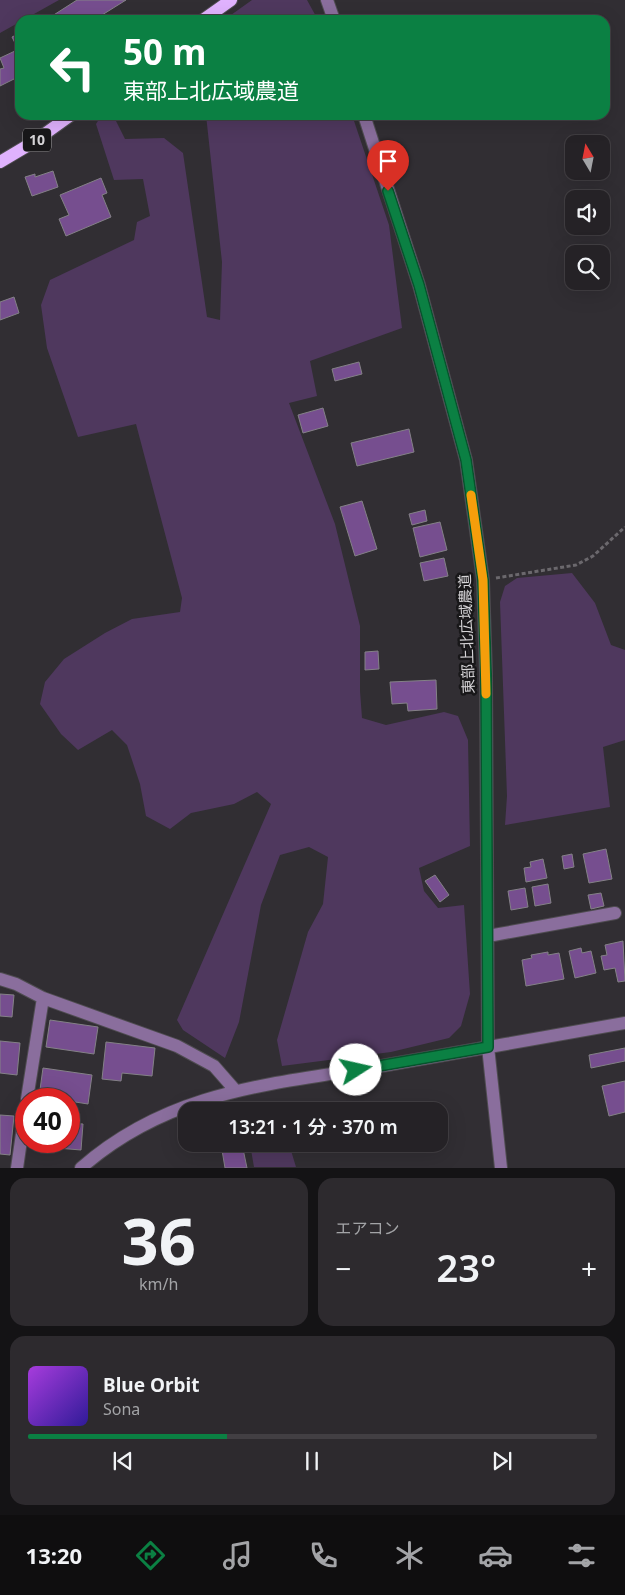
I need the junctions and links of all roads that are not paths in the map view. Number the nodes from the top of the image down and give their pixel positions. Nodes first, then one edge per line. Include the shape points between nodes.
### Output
1 (230, 0) edge
2 (327, 0) edge
3 (210, 15) edge
4 (332, 15) edge
5 (64, 120) edge
6 (366, 120) edge
7 (0, 162) edge
8 (615, 913) dead end
9 (488, 936) junction
10 (0, 979) edge
11 (43, 998) junction
12 (625, 1023) edge
13 (488, 1047) junction
14 (29, 1088) edge
15 (235, 1090) junction
16 (19, 1153) edge
17 (17, 1168) edge
18 (81, 1168) edge
19 (501, 1168) edge

1 - 3 main road
2 - 4 street
5 - 7 main road, 10
6 - 9 street, 東部上北広域農道 via 419,285 466,460 483,580
8 - 9 street
9 - 13 street, 東部上北広域農道
10 - 11 street
11 - 14 street
11 - 15 street via 177,1046 214,1066
12 - 13 street
13 - 15 street
13 - 19 street, 東部上北広域農道
15 - 18 street via 156,1117
16 - 17 street

